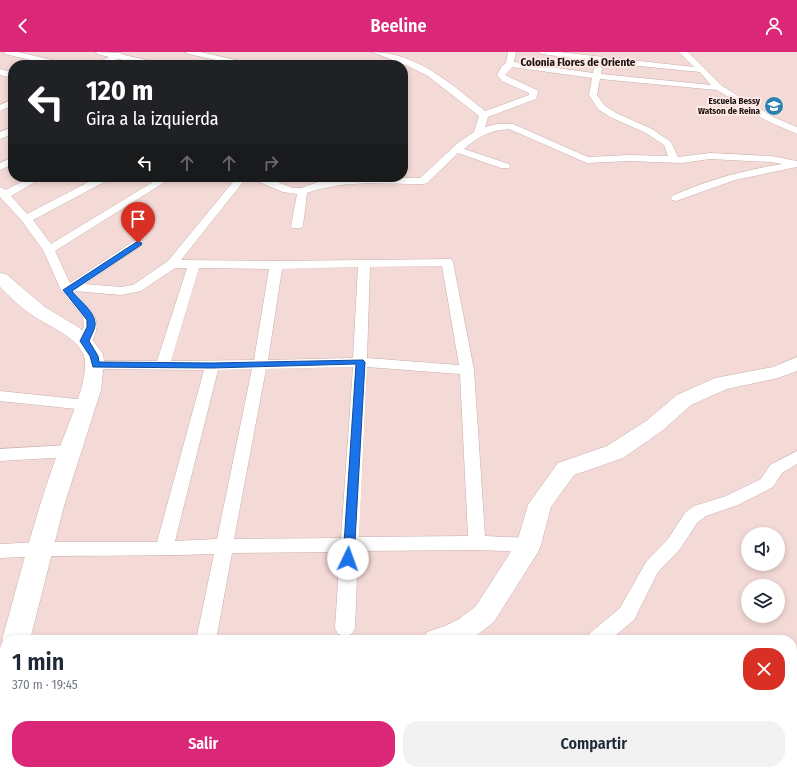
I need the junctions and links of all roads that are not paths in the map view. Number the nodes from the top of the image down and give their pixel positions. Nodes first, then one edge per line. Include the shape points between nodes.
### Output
1 (8, 52) edge
2 (100, 52) edge
3 (126, 52) edge
4 (189, 52) edge
5 (376, 52) edge
6 (512, 52) edge
7 (542, 52) edge
8 (683, 52) edge
9 (117, 56) junction
10 (41, 60) edge
11 (108, 60) edge
12 (135, 60) edge
13 (234, 60) edge
14 (398, 60) edge
15 (600, 60) junction
16 (408, 64) edge
17 (510, 64) junction
18 (702, 70) junction
19 (597, 76) junction
20 (719, 88) junction
21 (484, 116) junction
22 (797, 131) edge
23 (479, 133) junction
24 (458, 150) junction
25 (674, 159) junction
26 (797, 165) edge
27 (505, 166) dead end
28 (408, 180) edge
29 (27, 182) edge
30 (96, 182) edge
31 (160, 182) edge
32 (238, 182) edge
33 (268, 182) edge
34 (336, 182) edge
35 (302, 191) junction
36 (2, 192) edge
37 (676, 198) dead end
38 (26, 219) junction
39 (297, 226) dead end
40 (138, 243) dead end
41 (49, 250) junction
42 (172, 264) junction
43 (194, 264) junction
44 (364, 264) junction
45 (276, 265) junction
46 (0, 278) edge
47 (70, 288) junction
48 (85, 341) junction
49 (360, 362) junction
50 (797, 363) edge
51 (260, 364) junction
52 (96, 365) junction
53 (163, 365) junction
54 (212, 366) junction
55 (467, 370) junction
56 (0, 396) edge
57 (86, 405) junction
58 (69, 451) junction
59 (0, 456) edge
60 (797, 457) edge
61 (477, 543) junction
62 (529, 544) junction
63 (349, 545) junction
64 (224, 546) junction
65 (40, 549) junction
66 (164, 549) junction
67 (0, 551) edge
68 (345, 628) dead end
69 (17, 635) edge
70 (207, 635) edge
71 (453, 635) edge
72 (602, 635) edge

1 - 10 street
2 - 9 street
3 - 9 street
4 - 13 street
5 - 14 street
6 - 17 street
7 - 15 street
8 - 18 street
9 - 11 street
9 - 12 street
15 - 18 street
15 - 19 street
16 - 21 street via 447,86
17 - 19 street
17 - 21 street via 501,75 534,92 533,98
18 - 20 street
19 - 20 street
19 - 25 street via 593,95 601,107 649,131 668,144
20 - 22 street via 770,119
21 - 23 street
23 - 24 street
23 - 25 street via 494,127 510,126 587,160
24 - 27 street
24 - 28 street via 423,181
25 - 26 street via 710,156 764,158
26 - 37 street via 752,172 718,181
29 - 36 street
30 - 38 street
31 - 41 street
32 - 42 street
33 - 35 street via 287,190
34 - 35 street
35 - 39 street
36 - 38 street
38 - 41 street
40 - 47 street
41 - 47 street
42 - 43 street
42 - 47 street via 130,290
43 - 45 street
43 - 53 street
44 - 45 street
44 - 49 street
44 - 55 street via 447,262
45 - 51 street
46 - 48 street via 43,315
47 - 48 street via 91,320
48 - 52 street
49 - 51 street
49 - 55 street
49 - 63 street
50 - 62 street via 778,372 722,384 684,400 654,426 615,452 566,469 540,505
51 - 54 street
51 - 64 street
52 - 53 street
52 - 57 street
53 - 54 street
54 - 66 street
55 - 61 street
56 - 57 street
57 - 58 street
58 - 59 street
58 - 65 street
60 - 72 street via 776,469 767,483 732,501 700,511 691,518 674,544 652,567 627,614
61 - 62 street
61 - 63 street
62 - 71 street via 485,614
63 - 64 street
63 - 68 street
64 - 66 street
64 - 70 street
65 - 66 street
65 - 67 street
65 - 69 street

